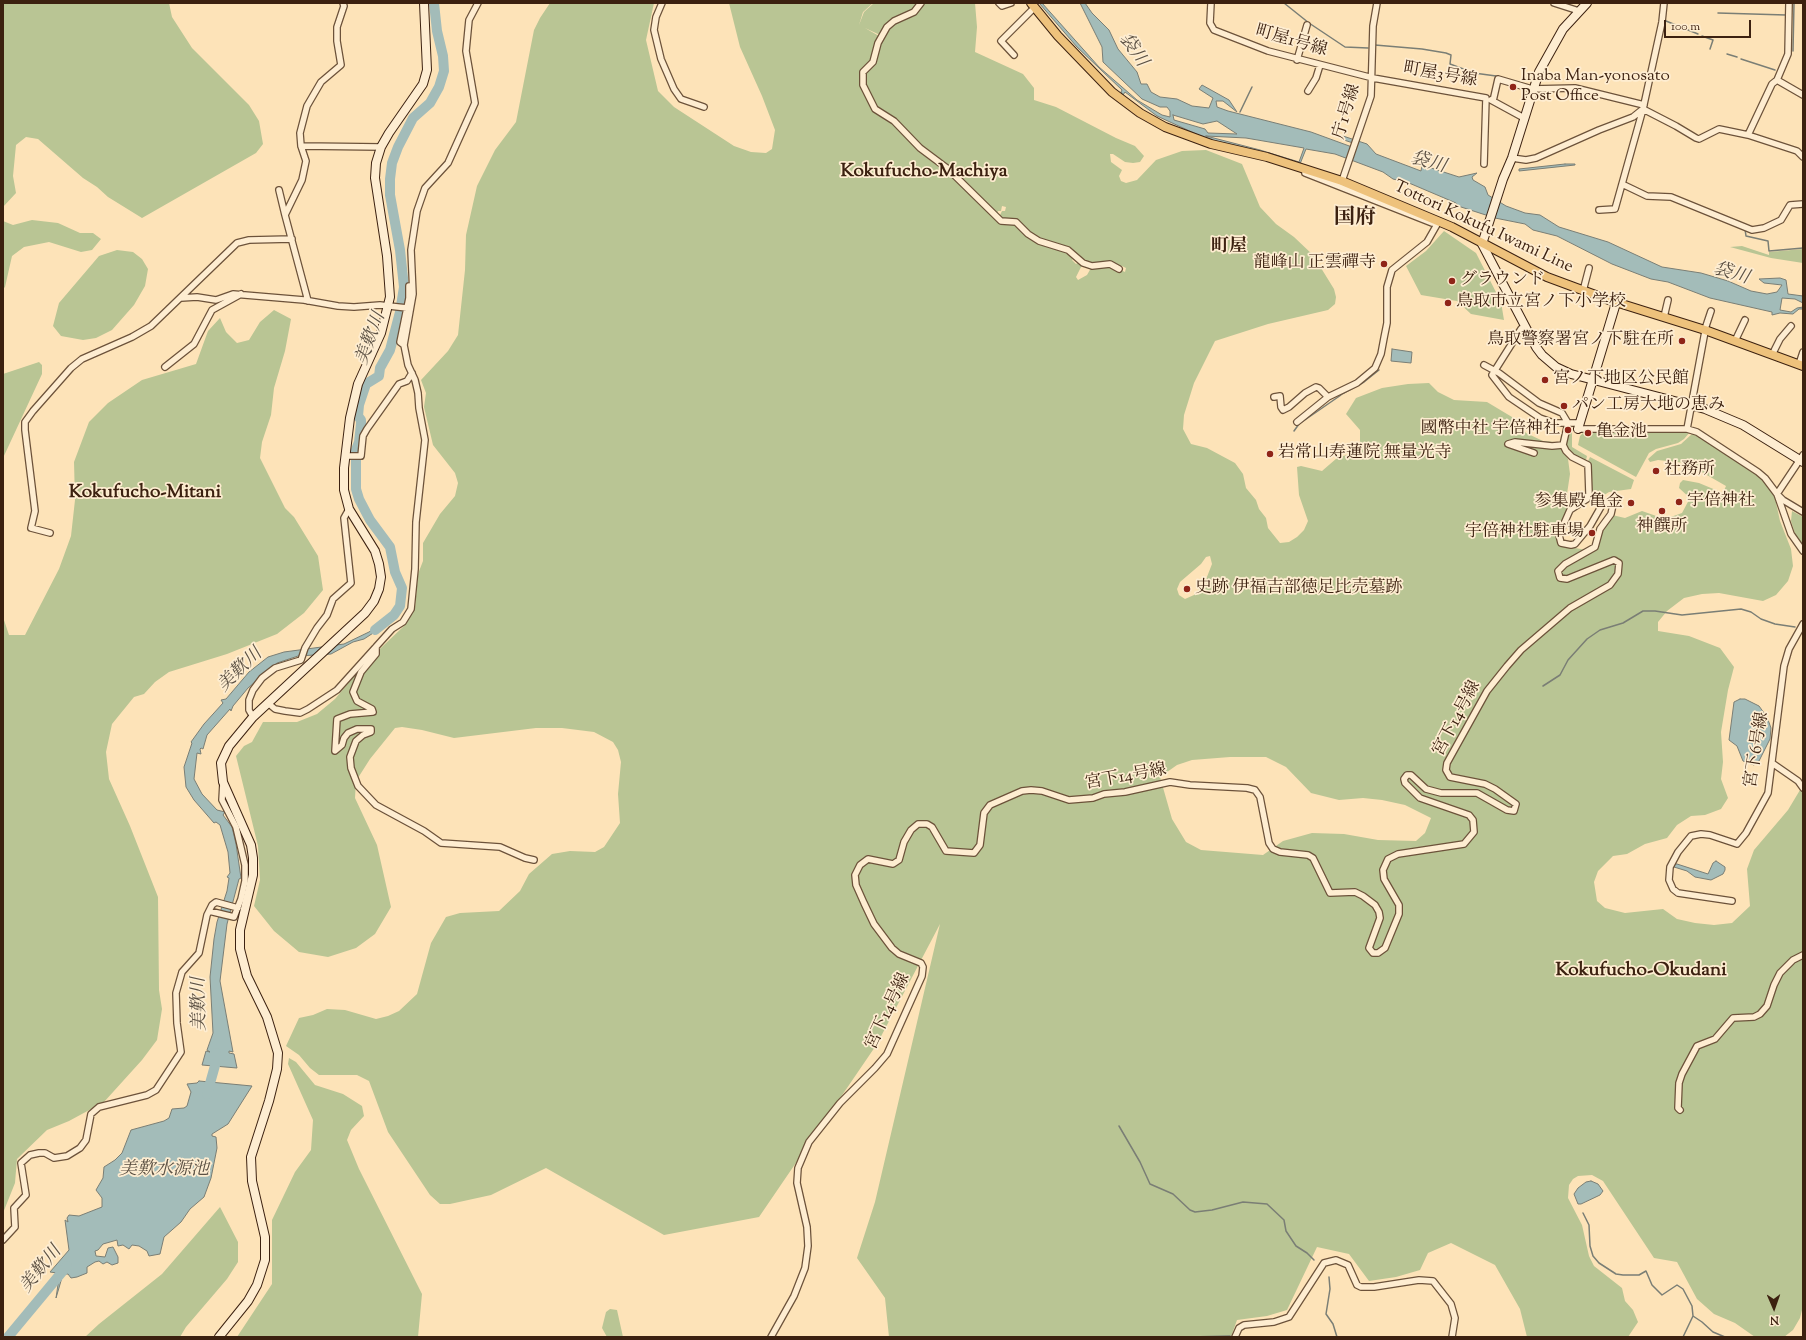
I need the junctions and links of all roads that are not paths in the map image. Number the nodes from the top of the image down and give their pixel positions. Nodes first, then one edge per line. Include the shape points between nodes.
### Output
1 (343, 3) edge
2 (424, 3) edge
3 (478, 3) edge
4 (662, 3) edge
5 (921, 3) edge
6 (999, 3) edge
7 (1011, 3) edge
8 (1211, 3) edge
9 (1377, 3) edge
10 (1554, 3) edge
11 (1587, 3) edge
12 (1664, 3) edge
13 (1789, 3) edge
14 (1032, 6) edge
15 (1579, 11) junction
16 (1307, 25) dead end
17 (1014, 55) dead end
18 (1297, 60) junction
19 (1320, 65) junction
20 (1373, 78) junction
21 (1777, 80) junction
22 (1532, 89) junction
23 (1308, 91) dead end
24 (1803, 95) edge
25 (1486, 98) junction
26 (1493, 101) junction
27 (704, 107) dead end
28 (1643, 107) junction
29 (1524, 118) junction
30 (1748, 135) junction
31 (301, 146) junction
32 (381, 147) junction
33 (1803, 157) edge
34 (1512, 158) junction
35 (1484, 164) dead end
36 (1301, 167) junction
37 (1342, 178) junction
38 (1622, 184) junction
39 (279, 190) dead end
40 (1803, 204) edge
41 (1599, 210) dead end
42 (285, 215) junction
43 (1438, 223) junction
44 (292, 239) junction
45 (1482, 244) junction
46 (1589, 268) dead end
47 (1119, 269) dead end
48 (413, 272) junction
49 (1583, 291) junction
50 (241, 294) junction
51 (181, 298) junction
52 (1668, 300) dead end
53 (308, 301) junction
54 (1616, 303) junction
55 (391, 306) junction
56 (405, 307) junction
57 (1711, 311) dead end
58 (1664, 316) junction
59 (1745, 320) dead end
60 (1791, 326) dead end
61 (1521, 330) dead end
62 (1705, 330) junction
63 (1735, 341) junction
64 (404, 345) junction
65 (1803, 352) edge
66 (1772, 355) junction
67 (1484, 365) dead end
68 (1801, 365) edge
69 (165, 367) dead end
70 (1495, 372) junction
71 (412, 373) junction
72 (1593, 380) junction
73 (1274, 397) dead end
74 (1328, 397) junction
75 (1691, 405) junction
76 (1296, 422) dead end
77 (1568, 423) junction
78 (1579, 426) junction
79 (1686, 429) junction
80 (1563, 445) junction
81 (1534, 453) dead end
82 (348, 456) junction
83 (1802, 459) edge
84 (1777, 494) junction
85 (349, 509) junction
86 (1803, 512) edge
87 (50, 533) dead end
88 (1803, 551) edge
89 (1803, 624) edge
90 (376, 647) junction
91 (268, 704) junction
92 (253, 717) junction
93 (1772, 763) junction
94 (223, 782) junction
95 (1803, 788) edge
96 (534, 860) dead end
97 (1732, 901) dead end
98 (238, 908) junction
99 (209, 911) junction
100 (1803, 955) edge
101 (1680, 1110) dead end
102 (3, 1240) edge
103 (219, 1337) edge
104 (772, 1337) edge
105 (1235, 1337) edge
106 (1452, 1337) edge

1 - 31 street via 337,27 341,65 321,82 307,106 300,133
2 - 32 street via 427,70 423,84
3 - 48 street via 469,20 466,51 475,103 448,163 424,188 416,211 411,250
4 - 27 street via 654,30 661,59 681,99
5 - 47 street via 914,12 887,27 878,43 873,62 863,72 863,85 875,109 894,121 1001,221 1016,222 1039,241 1068,250 1083,263 1092,266 1110,264
6 - 7 street via 1002,6
8 - 18 street, 町屋1号線 via 1210,19 1218,33
9 - 20 street, 庁1号線 via 1372,42
10 - 15 street
11 - 15 street
12 - 28 street
13 - 21 street via 1788,54
14 - 17 street via 1000,41
14 - 36 main road, Tottori Kokufu Iwami Line via 1100,81 1140,113 1195,139
15 - 22 street via 1555,42
16 - 18 street
18 - 19 street, 町屋1号線
19 - 20 street, 町屋1号線
19 - 23 street
20 - 25 street, 町屋3号線
20 - 37 street, 庁1号線 via 1371,96
21 - 24 street
21 - 30 street via 1772,84
22 - 26 street via 1498,80
22 - 28 street via 1575,88
22 - 29 street
25 - 26 street
25 - 35 street, 町屋3号線
26 - 29 street
28 - 30 street via 1699,139 1719,129
28 - 34 street via 1633,117 1597,130 1536,158
28 - 38 street
29 - 34 street
30 - 33 street via 1797,151
31 - 32 street
31 - 42 street via 306,161 302,180
32 - 55 street via 375,178
34 - 45 street via 1502,179
36 - 37 main road, Tottori Kokufu Iwami Line
36 - 43 street via 1306,173
37 - 43 main road, Tottori Kokufu Iwami Line
38 - 40 street via 1647,196 1671,197 1752,230 1764,228 1781,220 1790,205
38 - 41 street via 1615,210
39 - 42 street
42 - 44 street
43 - 45 main road, Tottori Kokufu Iwami Line
43 - 74 street via 1427,242 1392,270 1387,287 1387,323 1381,354 1375,368 1357,383
44 - 51 street via 237,242
44 - 53 street
45 - 49 main road, Tottori Kokufu Iwami Line via 1547,277
45 - 72 street via 1524,326 1542,355 1562,370
46 - 49 street
48 - 56 street
48 - 64 street via 412,306
49 - 54 main road, Tottori Kokufu Iwami Line
50 - 51 street via 216,300
50 - 53 street
50 - 69 street via 212,310 194,344
51 - 87 street via 142,332 82,359 71,368 25,422 35,511 31,528
52 - 58 street
53 - 55 street via 354,307
54 - 58 main road, Tottori Kokufu Iwami Line
54 - 72 street
55 - 56 street
55 - 82 street via 358,384 350,418
56 - 64 street via 400,342
57 - 62 street
58 - 62 main road, Tottori Kokufu Iwami Line
59 - 63 street
60 - 66 street via 1780,338
61 - 70 street
62 - 63 main road, Tottori Kokufu Iwami Line
62 - 75 street
63 - 66 main road, Tottori Kokufu Iwami Line
64 - 71 street
65 - 68 street
66 - 68 main road, Tottori Kokufu Iwami Line
67 - 70 street
70 - 77 street via 1539,403 1562,413
70 - 77 street via 1492,375 1501,388 1519,405 1548,422
71 - 82 street via 407,381 399,384 367,429 363,436 361,456
71 - 90 street via 418,392 425,440 416,522 414,582 408,615
72 - 75 street
72 - 78 street
73 - 74 street via 1280,396 1280,407 1283,410 1316,387
74 - 76 street
75 - 79 street
75 - 83 street via 1743,425
77 - 78 street
77 - 80 street
78 - 79 street
79 - 84 street via 1697,432 1758,472
80 - 81 street via 1516,442 1508,444
80 - 104 street, 宮下14号線 via 1569,454 1588,465 1590,487 1587,499 1570,510 1559,535 1561,543 1571,545 1580,541 1606,502 1611,503 1613,509 1600,529 1595,547 1569,560 1560,568 1558,575 1563,580 1567,579 1614,560 1619,563 1618,574 1610,585 1570,608 1521,650 1487,691 1447,763 1446,770 1450,776 1485,784 1495,789 1516,804 1514,810 1508,810 1477,792 1434,792 1420,785 1411,775 1404,779 1405,784 1420,798 1469,816 1473,820 1474,832 1470,839 1459,845 1413,852 1388,859 1383,870 1384,879 1399,905 1399,914 1381,952 1373,953 1369,948 1380,918 1375,905 1355,892 1330,893 1313,858 1308,855 1273,849 1269,843 1260,797 1255,790 1247,788 1170,782 1093,798 1069,800 1042,791 1022,791 990,805 984,813 980,845 974,853 946,851 932,827 918,824 904,842 899,860 892,864 872,859 860,865 855,875 856,885 874,924 899,954 921,963 922,976 887,1054 821,1125 803,1155 798,1168 797,1183 807,1227 805,1268 794,1296
82 - 85 street via 344,490
83 - 84 street
84 - 86 street
84 - 88 street via 1791,534
85 - 91 street via 375,551 379,564 381,577 374,601 365,613
85 - 92 street via 344,518 351,583 333,599 327,615 305,648 301,660 275,668 262,678 253,690 249,700 249,710
89 - 93 street, 宮下6号線 via 1789,649 1784,666
90 - 91 street via 337,690 304,712 285,712
90 - 96 street via 376,654 361,672 353,692 357,701 373,712 350,714 337,719 335,751 342,745 348,733 358,729 371,729 371,732 356,741 351,752 351,768 358,786 376,804 441,843 500,847
91 - 92 street
92 - 94 street via 225,752 221,763
93 - 95 street via 1798,781
93 - 97 street, 宮下6号線 via 1768,793 1737,844 1710,835 1691,836 1672,864 1669,880 1678,893
94 - 98 street via 222,800 236,827 245,865
94 - 103 street via 251,845 253,858 253,875 240,930 240,949 247,976 266,1017 278,1053 277,1069 251,1157 252,1181 265,1237 265,1260 257,1285 248,1301
98 - 99 street via 216,902
98 - 99 street via 234,917
99 - 102 street via 199,953 178,980 177,1023 181,1052 177,1060 156,1090 147,1096 99,1107 91,1114 86,1140 80,1148 67,1156 54,1158 39,1152 30,1155 21,1163 26,1195 14,1208 15,1227
100 - 101 street via 1780,973 1768,1006 1760,1014 1754,1017 1733,1018 1716,1039 1697,1046 1679,1083
105 - 106 street via 1239,1328 1244,1325 1274,1322 1289,1316 1324,1263 1336,1260 1348,1265 1357,1285 1361,1287 1419,1280 1433,1281 1451,1304 1454,1318

